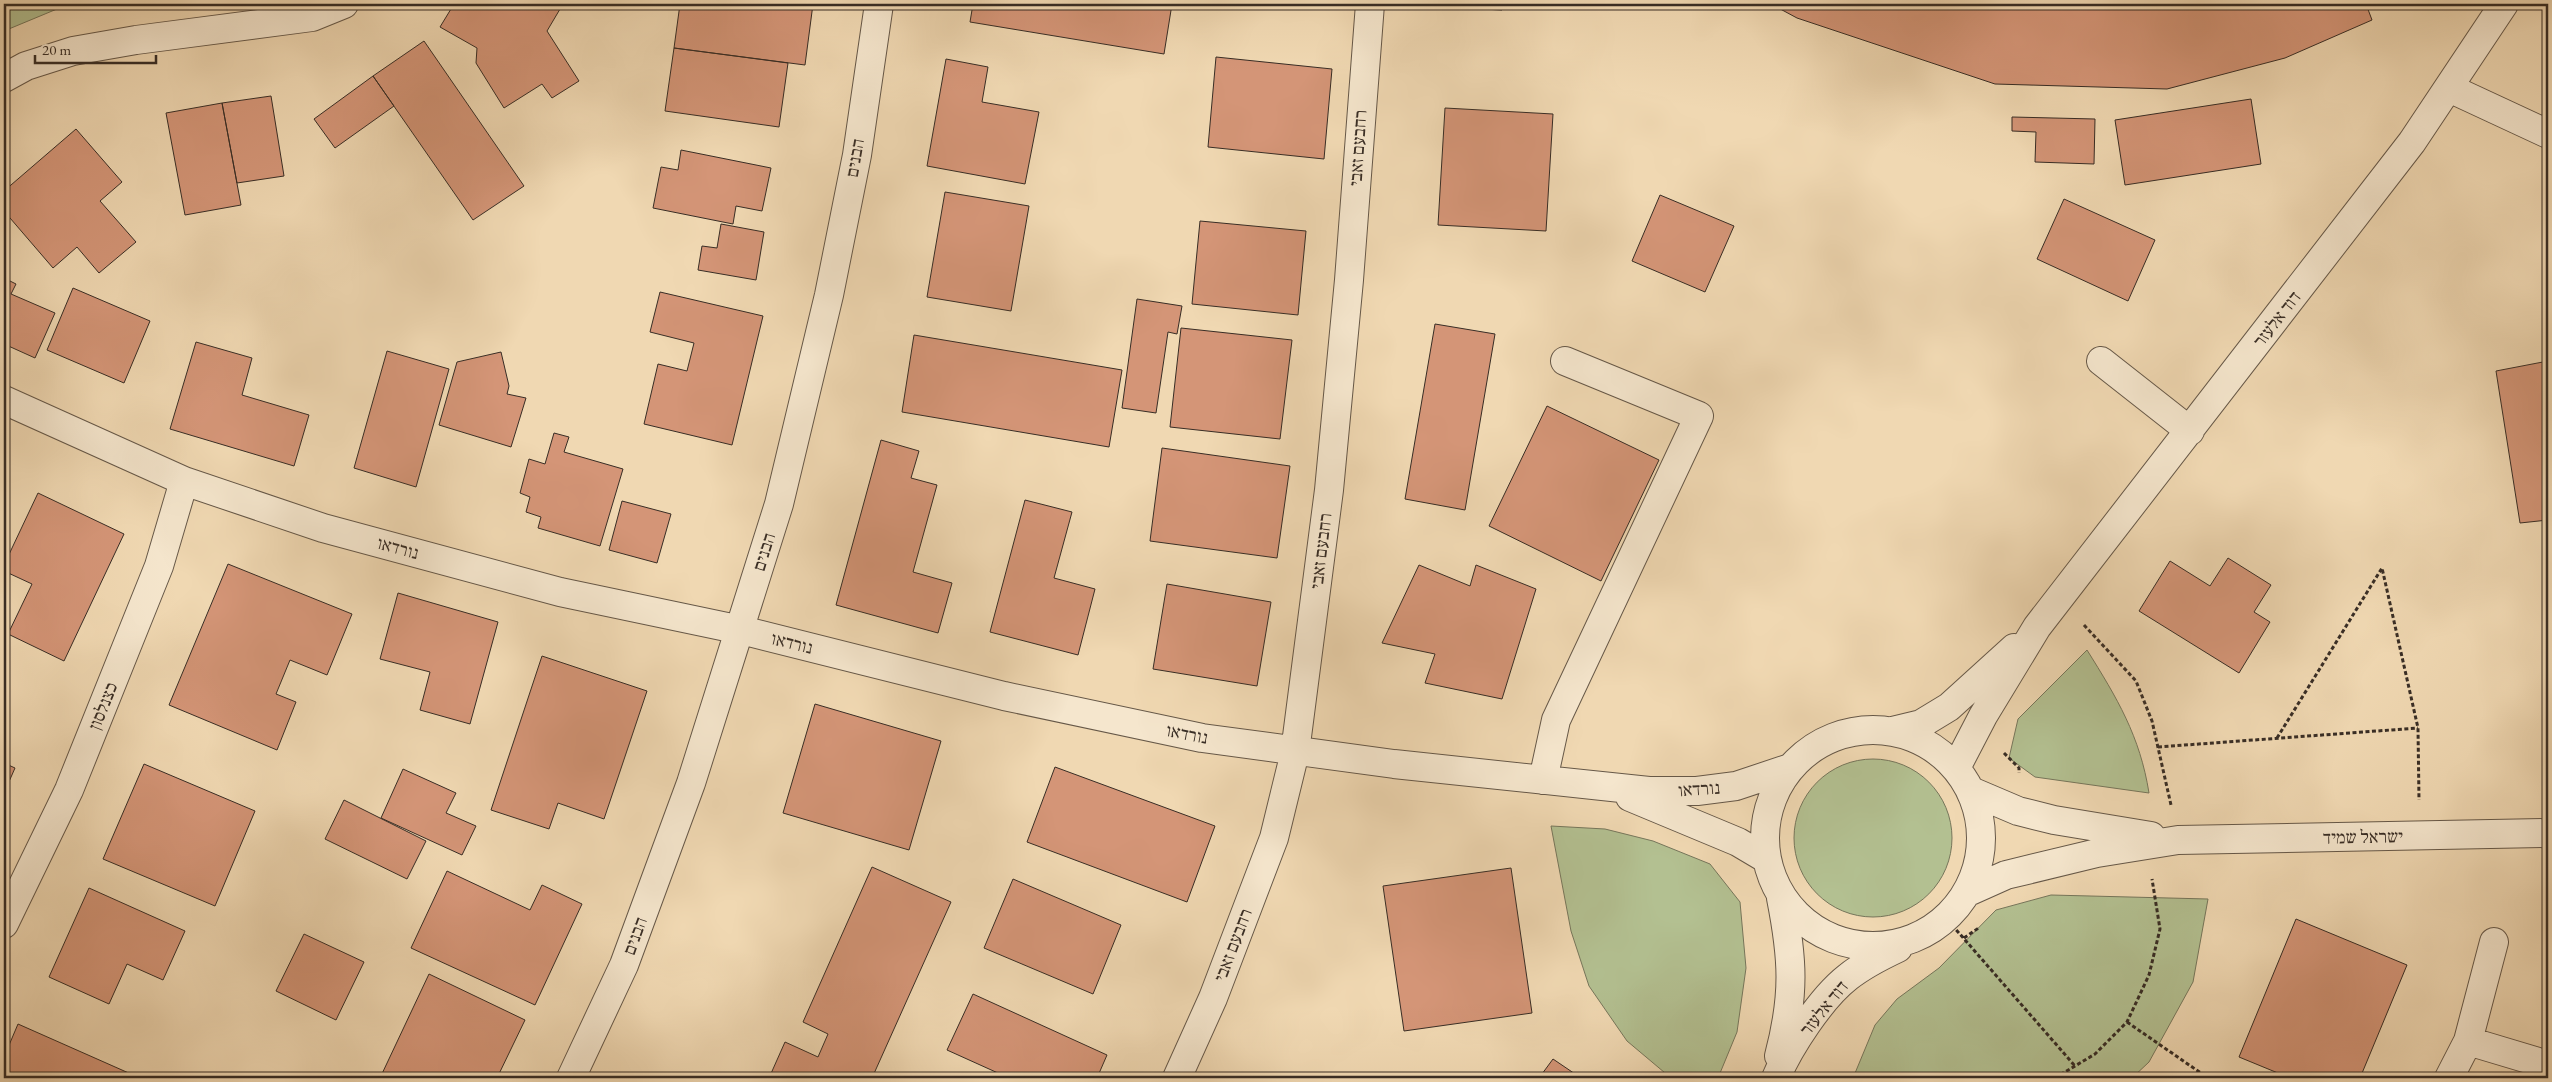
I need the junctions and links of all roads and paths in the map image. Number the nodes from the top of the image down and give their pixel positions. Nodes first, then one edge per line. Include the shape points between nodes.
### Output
1 (344, 4) edge
2 (879, 4) edge
3 (1370, 4) edge
4 (2504, 4) edge
5 (4, 78) edge
6 (2449, 88) junction
7 (2548, 134) edge
8 (1565, 361) dead end
9 (2101, 361) dead end
10 (4, 400) edge
11 (2190, 431) junction
12 (184, 481) junction
13 (2059, 598) junction
14 (2037, 627) junction
15 (741, 630) junction
16 (2418, 728) junction
17 (1892, 731) junction
18 (2277, 738) junction
19 (2158, 746) junction
20 (1295, 752) junction
21 (1790, 768) junction
22 (1956, 768) junction
23 (1543, 780) junction
24 (1605, 788) junction
25 (1971, 791) junction
26 (2548, 833) edge
27 (2419, 836) junction
28 (2178, 840) junction
29 (2147, 845) junction
30 (1766, 858) junction
31 (1968, 892) junction
32 (1781, 898) junction
33 (1947, 919) junction
34 (4, 924) edge
35 (1915, 939) junction
36 (2494, 942) dead end
37 (2127, 1022) junction
38 (2468, 1041) junction
39 (2075, 1066) junction
40 (2548, 1066) edge
41 (570, 1078) edge
42 (1177, 1078) edge
43 (1774, 1078) edge
44 (2055, 1078) edge
45 (2208, 1078) edge
46 (2449, 1078) edge

1 - 5 street via 312,17 73,51 26,66
2 - 15 street, הבנים via 857,154 828,295 779,504
3 - 20 street, רחבעם זאבי via 1330,480
4 - 6 street, דוד אלעזר
6 - 7 street
6 - 11 street, דוד אלעזר via 2412,142
8 - 23 street via 1699,416 1556,720
9 - 11 street
10 - 12 street, נורדאו
11 - 13 street, דוד אלעזר
12 - 15 street, נורדאו via 323,528 551,590
12 - 34 street, כצנלסון via 159,566 69,790
13 - 14 street, דוד אלעזר
13 - 19 path via 2136,681
14 - 17 street, דוד אלעזר via 1949,707 1921,724
14 - 22 street, דוד אלעזר
15 - 20 street, נורדאו via 1004,696 1202,738
15 - 41 street, הבנים via 691,782 624,965
16 - 18 path
16 - 18 path via 2382,568
16 - 27 path
17 - 21 street via 1854,731 1819,744
17 - 22 street via 1927,744
18 - 19 path
19 - 28 path
20 - 23 street, נורדאו
20 - 42 street, רחבעם זאבי via 1274,838 1213,998
21 - 24 street, נורדאו via 1736,786 1697,791
21 - 30 street via 1772,795 1764,826
22 - 25 street
23 - 24 street, נורדאו
24 - 30 street, נורדאו via 1667,811
25 - 28 street, ישראל שמיד via 2018,811 2045,818
25 - 31 street via 1981,824 1980,859
26 - 27 street, ישראל שמיד
27 - 28 street, ישראל שמיד
28 - 29 street, ישראל שמיד
29 - 31 street, ישראל שמיד via 2097,853 2006,875
29 - 37 path via 2160,929 2149,975
30 - 32 street
31 - 33 street
32 - 35 street via 1802,920 1827,936 1849,943 1886,946
32 - 43 street, דוד אלעזר via 1790,943 1791,997
33 - 35 street
33 - 39 path
35 - 43 street, דוד אלעזר via 1846,978 1821,1006
36 - 38 street
37 - 39 path via 2095,1054
37 - 45 path
38 - 40 street
38 - 46 street
39 - 44 path

